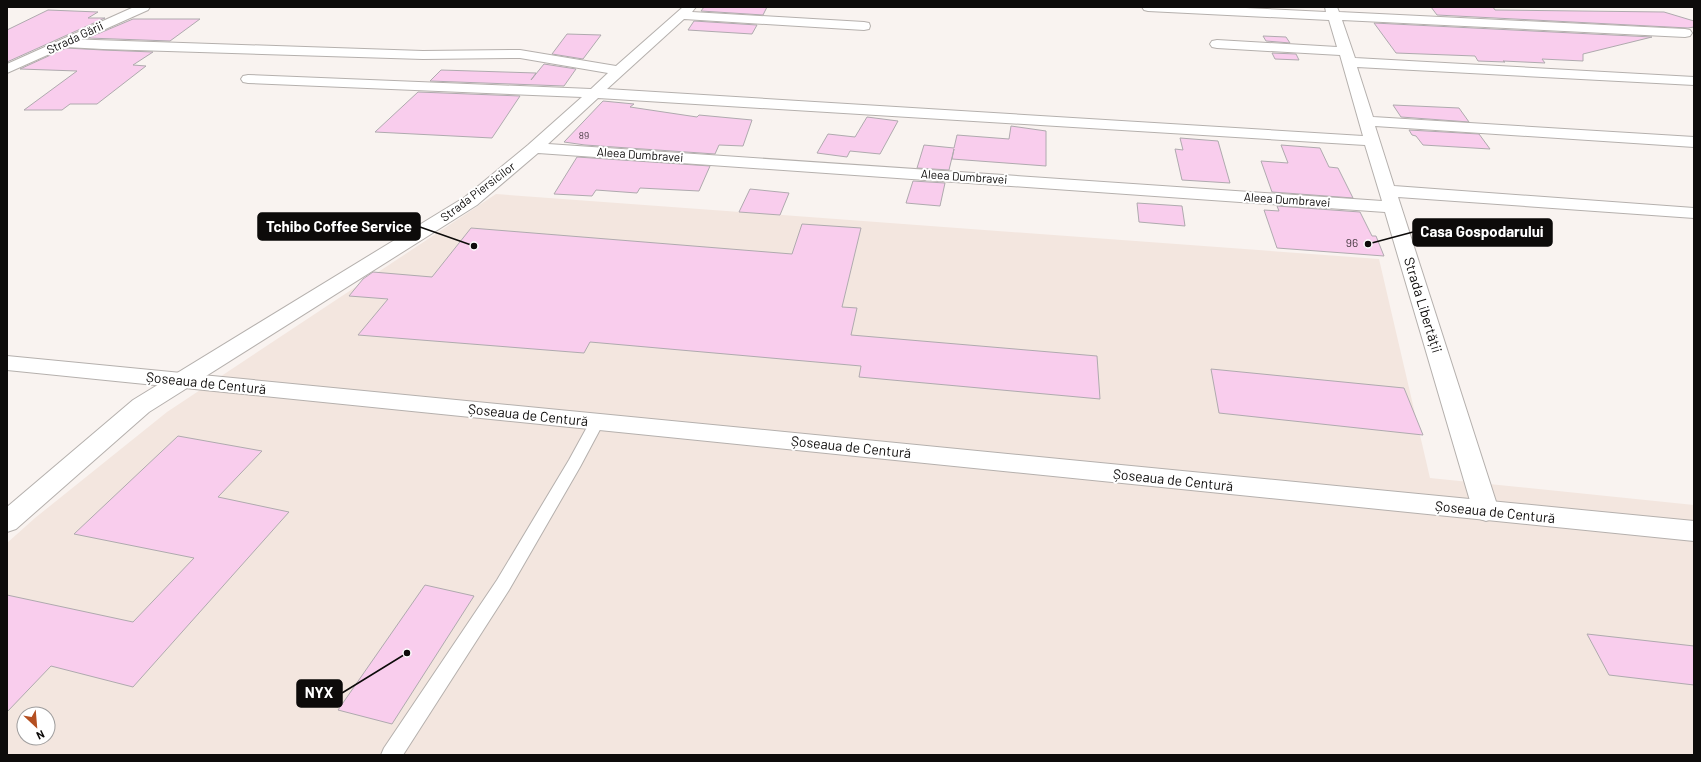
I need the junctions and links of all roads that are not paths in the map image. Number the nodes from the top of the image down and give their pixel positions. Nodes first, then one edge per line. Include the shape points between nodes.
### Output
1 (144, 7) edge
2 (1148, 7) edge
3 (685, 11) edge
4 (1332, 12) edge
5 (864, 26) dead end
6 (1685, 33) dead end
7 (66, 43) junction
8 (1217, 44) dead end
9 (1347, 57) junction
10 (7, 70) edge
11 (618, 70) junction
12 (248, 79) dead end
13 (1694, 81) edge
14 (593, 93) junction
15 (1367, 121) junction
16 (1372, 141) junction
17 (1694, 142) edge
18 (534, 148) junction
19 (1390, 199) junction
20 (1694, 213) edge
21 (7, 363) edge
22 (180, 381) junction
23 (597, 422) junction
24 (1486, 511) junction
25 (7, 522) edge
26 (1694, 532) edge
27 (391, 755) edge

1 - 7 street, Strada Gării
2 - 4 street
3 - 5 street
3 - 11 street, Strada Piersicilor
4 - 6 street
4 - 9 street, Strada Libertății
7 - 10 street, Strada Gării
7 - 11 street via 423,55 520,54
8 - 9 street
9 - 13 street
9 - 15 street, Strada Libertății
11 - 14 street, Strada Piersicilor
12 - 14 street
14 - 16 street
14 - 18 street, Strada Piersicilor
15 - 16 street, Strada Libertății
15 - 17 street
16 - 19 street, Strada Libertății
18 - 19 street, Aleea Dumbravei
18 - 22 street, Strada Piersicilor via 495,182 446,217
19 - 20 street, Aleea Dumbravei
19 - 24 street, Strada Libertății
21 - 22 street, Șoseaua de Centură
22 - 23 street, Șoseaua de Centură
22 - 25 street, Strada Piersicilor via 141,406
23 - 24 street, Șoseaua de Centură
23 - 27 lane via 503,585
24 - 26 street, Șoseaua de Centură

